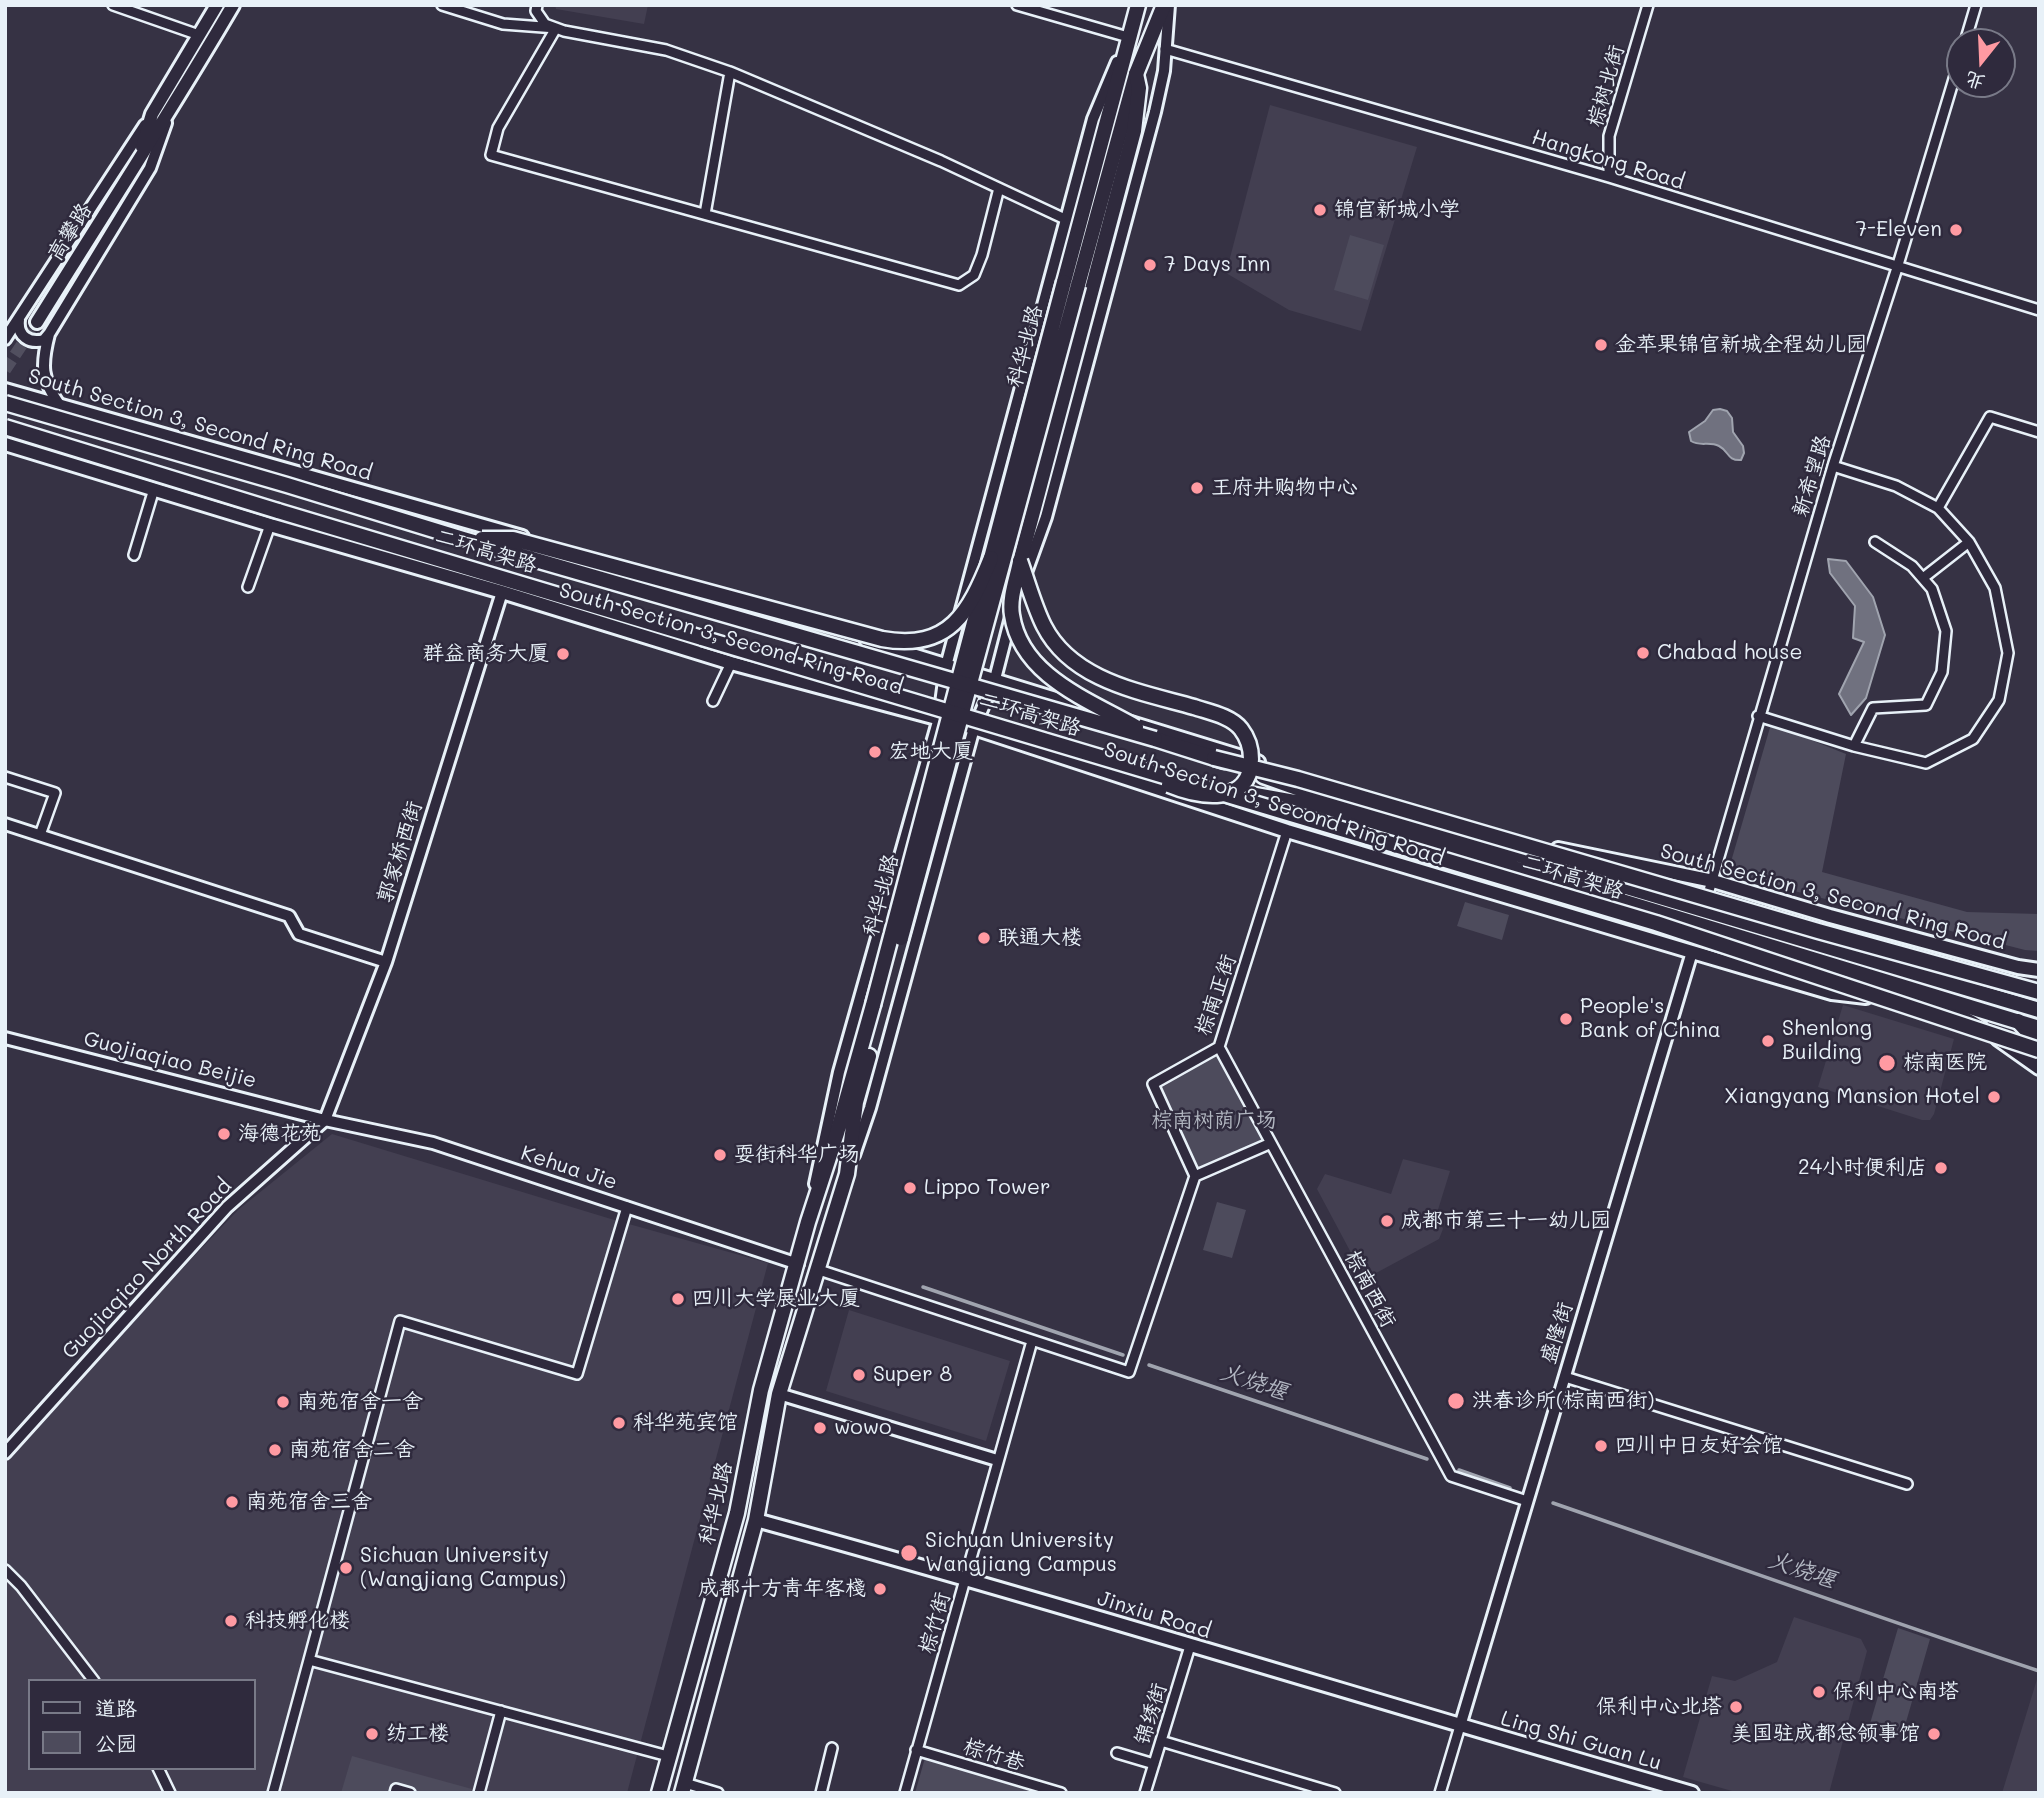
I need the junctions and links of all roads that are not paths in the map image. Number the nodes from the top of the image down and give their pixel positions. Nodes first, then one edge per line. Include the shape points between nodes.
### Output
1 (113, 5) edge
2 (217, 5) edge
3 (233, 5) edge
4 (442, 5) edge
5 (537, 5) edge
6 (1017, 5) edge
7 (1138, 5) edge
8 (1164, 5) edge
9 (1169, 5) edge
10 (1648, 5) edge
11 (1976, 5) edge
12 (556, 28) junction
13 (1969, 28) edge
14 (199, 34) junction
15 (1128, 37) junction
16 (1165, 49) junction
17 (730, 72) junction
18 (1136, 74) junction
19 (1948, 98) edge
20 (152, 114) junction
21 (168, 117) junction
22 (136, 162) junction
23 (1609, 177) junction
24 (999, 188) junction
25 (705, 214) junction
26 (1065, 219) junction
27 (1897, 268) junction
28 (1071, 283) junction
29 (2039, 310) edge
30 (19, 317) junction
31 (37, 322) tunnel mouth
32 (49, 334) junction
33 (5, 339) edge
34 (5, 390) edge
35 (5, 403) edge
36 (60, 406) junction
37 (5, 427) edge
38 (2039, 432) edge
39 (8, 446) edge
40 (1833, 466) junction
41 (154, 489) junction
42 (1938, 508) junction
43 (270, 525) junction
44 (463, 539) junction
45 (1875, 542) dead end
46 (1969, 542) junction
47 (134, 555) dead end
48 (991, 558) junction
49 (1020, 561) junction
50 (1923, 578) junction
51 (248, 587) dead end
52 (502, 592) junction
53 (702, 638) junction
54 (732, 663) junction
55 (946, 666) junction
56 (995, 679) junction
57 (713, 701) dead end
58 (1758, 716) junction
59 (939, 718) junction
60 (974, 728) junction
61 (1155, 739) junction
62 (1854, 746) junction
63 (1214, 758) junction
64 (5, 777) edge
65 (1191, 784) junction
66 (5, 824) edge
67 (1287, 831) junction
68 (40, 835) junction
69 (1510, 839) junction
70 (1713, 881) junction
71 (1704, 905) junction
72 (1830, 916) junction
73 (1692, 952) junction
74 (1835, 957) junction
75 (386, 962) junction
76 (2039, 970) edge
77 (1903, 977) junction
78 (1863, 981) junction
79 (2039, 992) edge
80 (1927, 998) junction
81 (2039, 1001) edge
82 (2023, 1005) junction
83 (878, 1006) junction
84 (2039, 1010) edge
85 (2018, 1021) junction
86 (2039, 1028) edge
87 (5, 1038) edge
88 (2039, 1044) edge
89 (1219, 1047) junction
90 (2039, 1050) edge
91 (2039, 1068) edge
92 (325, 1120) junction
93 (1271, 1143) junction
94 (847, 1174) junction
95 (1195, 1175) junction
96 (628, 1207) junction
97 (808, 1222) junction
98 (798, 1264) junction
99 (816, 1269) junction
100 (1032, 1341) junction
101 (1564, 1377) junction
102 (779, 1394) junction
103 (5, 1453) edge
104 (997, 1460) junction
105 (1907, 1484) dead end
106 (1527, 1501) junction
107 (756, 1520) junction
108 (5, 1570) edge
109 (966, 1578) junction
110 (1191, 1646) junction
111 (309, 1660) junction
112 (92, 1679) edge
113 (502, 1711) junction
114 (1460, 1726) junction
115 (1161, 1741) junction
116 (832, 1748) dead end
117 (916, 1750) junction
118 (1118, 1753) dead end
119 (668, 1756) junction
120 (1153, 1764) junction
121 (159, 1770) edge
122 (683, 1788) edge
123 (170, 1793) edge
124 (273, 1793) edge
125 (395, 1793) edge
126 (410, 1793) edge
127 (479, 1793) edge
128 (659, 1793) edge
129 (718, 1793) edge
130 (821, 1793) edge
131 (905, 1793) edge
132 (1061, 1793) edge
133 (1145, 1793) edge
134 (1335, 1793) edge
135 (1440, 1793) edge
136 (1692, 1793) edge

1 - 14 street
2 - 14 main road, 高攀路
3 - 21 main road, 高攀路
4 - 12 street via 503,23
5 - 12 street via 545,24
6 - 15 street
7 - 15 main road, 科华北路
8 - 18 main road, 科华北路
9 - 16 street
10 - 23 street, 棕树北街 via 1609,136
11 - 13 street
12 - 17 street via 666,50
12 - 25 street via 498,128 491,155
14 - 20 main road, 高攀路
15 - 26 street via 1093,119
15 - 28 main road, 科华北路
16 - 23 street, Hangkong Road
16 - 56 street via 1154,112 1046,517 1010,619
17 - 24 street
17 - 25 street
18 - 28 main road, 科华北路
18 - 49 main road via 1134,131
19 - 27 street, 新希望路
20 - 22 main road, 高攀路
20 - 30 street
21 - 22 main road, 高攀路
21 - 32 street via 150,167
22 - 31 main road, 高攀路
23 - 27 street, Hangkong Road
24 - 25 street via 974,275 959,285
24 - 26 street
26 - 55 street
27 - 29 street, Hangkong Road
27 - 40 street, 新希望路
28 - 48 main road, 科华北路, bridge
28 - 83 main road, bridge
30 - 32 street via 18,328 26,339 39,342
30 - 33 street
32 - 36 street via 43,376
34 - 36 main road, South Section 3, Second Ring Road
35 - 44 main road, 二环高架路, bridge
36 - 55 main road, South Section 3, Second Ring Road via 702,589
37 - 53 main road, 二环高架路, bridge
38 - 42 street via 1990,417
39 - 41 main road, South Section 3, Second Ring Road
40 - 42 street via 1896,486
40 - 58 street, 新希望路
41 - 43 main road, South Section 3, Second Ring Road
41 - 47 street
42 - 46 street
43 - 51 street
43 - 52 main road, South Section 3, Second Ring Road
44 - 48 main road, bridge via 513,539 904,643 945,630 963,615
44 - 61 main road, 二环高架路, bridge
45 - 50 street
46 - 50 street
46 - 62 street via 1995,588 2008,653 1999,700 1973,739 1926,763
48 - 83 main road, 科华北路, bridge
49 - 53 main road, bridge via 1045,628 1070,658 1109,682 1218,714 1243,730 1251,747 1251,767 1233,792 1207,797 1187,793 890,703
49 - 61 main road, bridge via 1012,615 1034,663
50 - 62 street via 1932,589 1946,631 1942,672 1926,705 1873,708
52 - 54 main road, South Section 3, Second Ring Road
52 - 75 street, 郭家桥西街
53 - 65 main road, 二环高架路, bridge
54 - 57 street
54 - 59 main road, South Section 3, Second Ring Road
55 - 56 main road, South Section 3, Second Ring Road
55 - 59 street
56 - 60 street
56 - 69 main road, South Section 3, Second Ring Road
58 - 62 street
58 - 70 street, 新希望路
59 - 60 main road, South Section 3, Second Ring Road
59 - 97 street via 839,1072
60 - 67 main road, South Section 3, Second Ring Road
60 - 94 street via 870,1108
61 - 63 main road, 二环高架路
63 - 74 main road, bridge via 1308,792
63 - 79 main road, 二环高架路, bridge
64 - 68 street via 55,793
65 - 74 main road, bridge via 1300,803
65 - 90 main road, 二环高架路, bridge via 1656,923
66 - 68 street
67 - 73 main road, South Section 3, Second Ring Road
67 - 89 street, 棕南正街
68 - 75 street via 289,916 299,934
69 - 70 main road, South Section 3, Second Ring Road
69 - 71 main road
70 - 71 street, 新希望路
70 - 72 main road, South Section 3, Second Ring Road
71 - 77 main road via 1839,944
72 - 76 main road, South Section 3, Second Ring Road
72 - 77 main road
73 - 78 main road via 1742,943
73 - 80 main road, South Section 3, Second Ring Road via 1832,993
73 - 101 street, 盛隆街
74 - 77 main road
75 - 92 street, 郭家桥西街
77 - 78 main road
77 - 80 main road
77 - 82 main road
78 - 80 main road
80 - 85 main road
80 - 91 main road
81 - 82 main road
82 - 84 main road
83 - 94 main road, 科华北路 via 856,1102
83 - 97 main road, 科华北路
85 - 86 main road
85 - 88 main road
87 - 92 street, Guojiaqiao Beijie
89 - 93 street, 棕南西街
89 - 95 street, 棕南正街 via 1153,1084
92 - 96 street, Kehua Jie via 433,1143
92 - 103 street, Guojiaqiao North Road via 228,1207
93 - 95 street
93 - 106 street, 棕南西街 via 1451,1476
94 - 99 main road, 科华北路
95 - 100 street via 1129,1373
96 - 98 street, Kehua Jie
96 - 111 street via 577,1374 400,1321
97 - 98 main road, 科华北路
98 - 119 main road, 科华北路 via 761,1390 737,1513
99 - 100 street
99 - 102 main road, 科华北路
100 - 104 street, 棕竹街
101 - 105 street
101 - 106 street, 盛隆街
102 - 104 street
102 - 107 main road, 科华北路
104 - 109 street, 棕竹街
106 - 114 street, 盛隆街
107 - 109 main road, Jinxiu Road
107 - 122 main road, 科华北路
108 - 112 street
109 - 110 main road, Jinxiu Road
109 - 117 street, 棕竹街
110 - 114 main road, Jinxiu Road
110 - 115 street, 锦绣街
111 - 113 street
111 - 124 street
113 - 119 street
113 - 127 street
114 - 135 street
114 - 136 main road, Ling Shi Guan Lu
115 - 120 street, 锦绣街
115 - 134 street
116 - 130 street
117 - 131 street, 棕竹街
117 - 132 street, 棕竹巷
118 - 120 street
119 - 128 main road, 科华北路
120 - 133 street, 锦绣街
121 - 123 street
122 - 129 street
125 - 126 street via 396,1789

